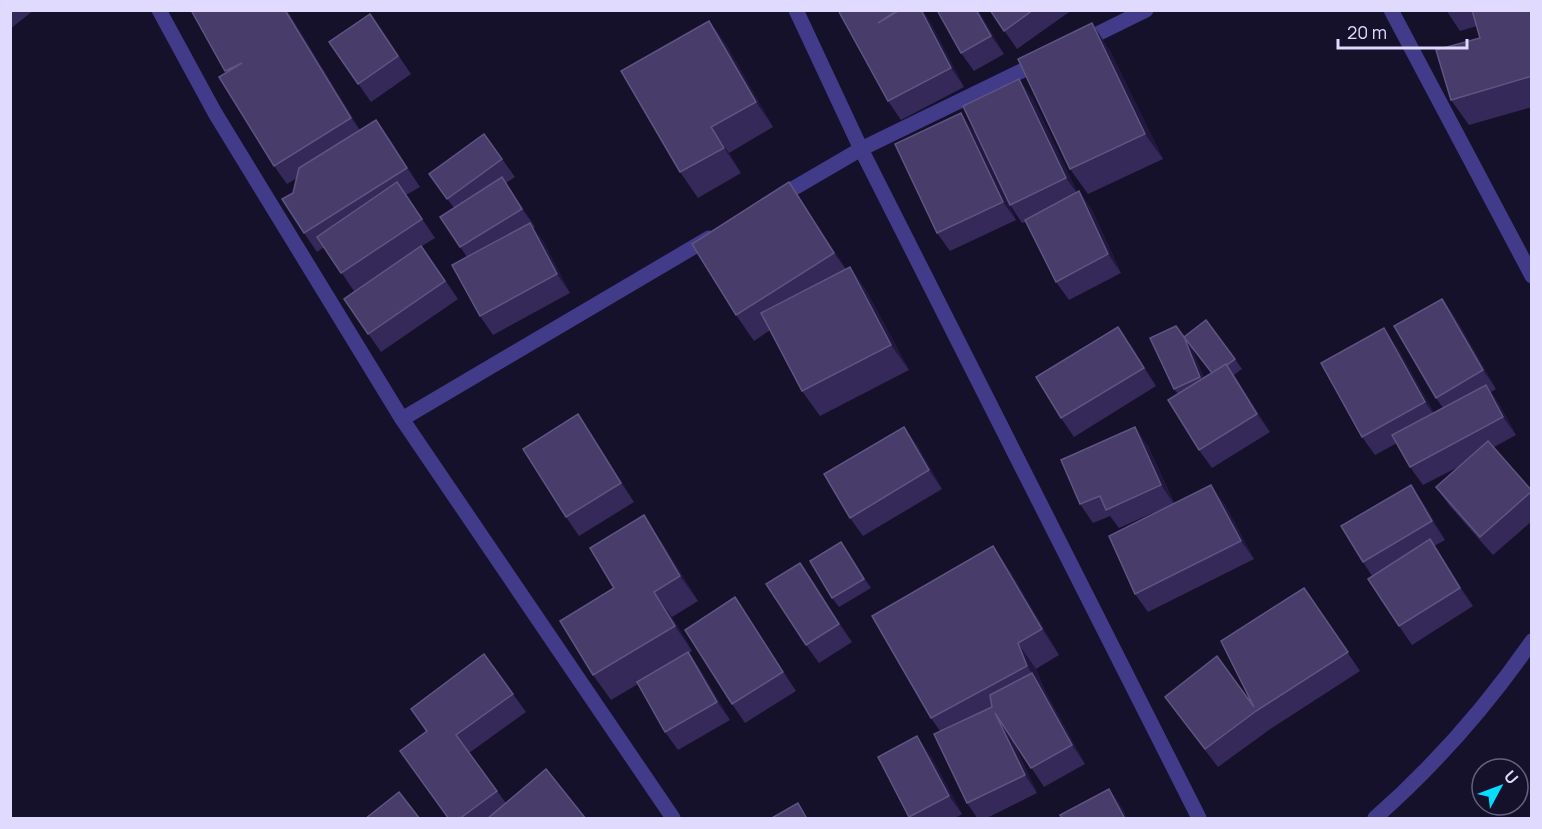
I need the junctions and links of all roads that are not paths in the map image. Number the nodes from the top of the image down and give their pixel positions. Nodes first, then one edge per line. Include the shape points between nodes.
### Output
1 (159, 10) edge
2 (796, 10) edge
3 (1146, 10) edge
4 (1391, 10) edge
5 (861, 148) junction
6 (759, 208) edge
7 (718, 233) edge
8 (1532, 276) edge
9 (402, 419) junction
10 (1532, 641) edge
11 (673, 819) edge
12 (1199, 819) edge
13 (1375, 819) edge

1 - 9 street via 215,113
2 - 5 street
3 - 5 street
4 - 8 street
5 - 6 street
5 - 12 street
7 - 9 street
9 - 11 street
10 - 13 street via 1469,723

